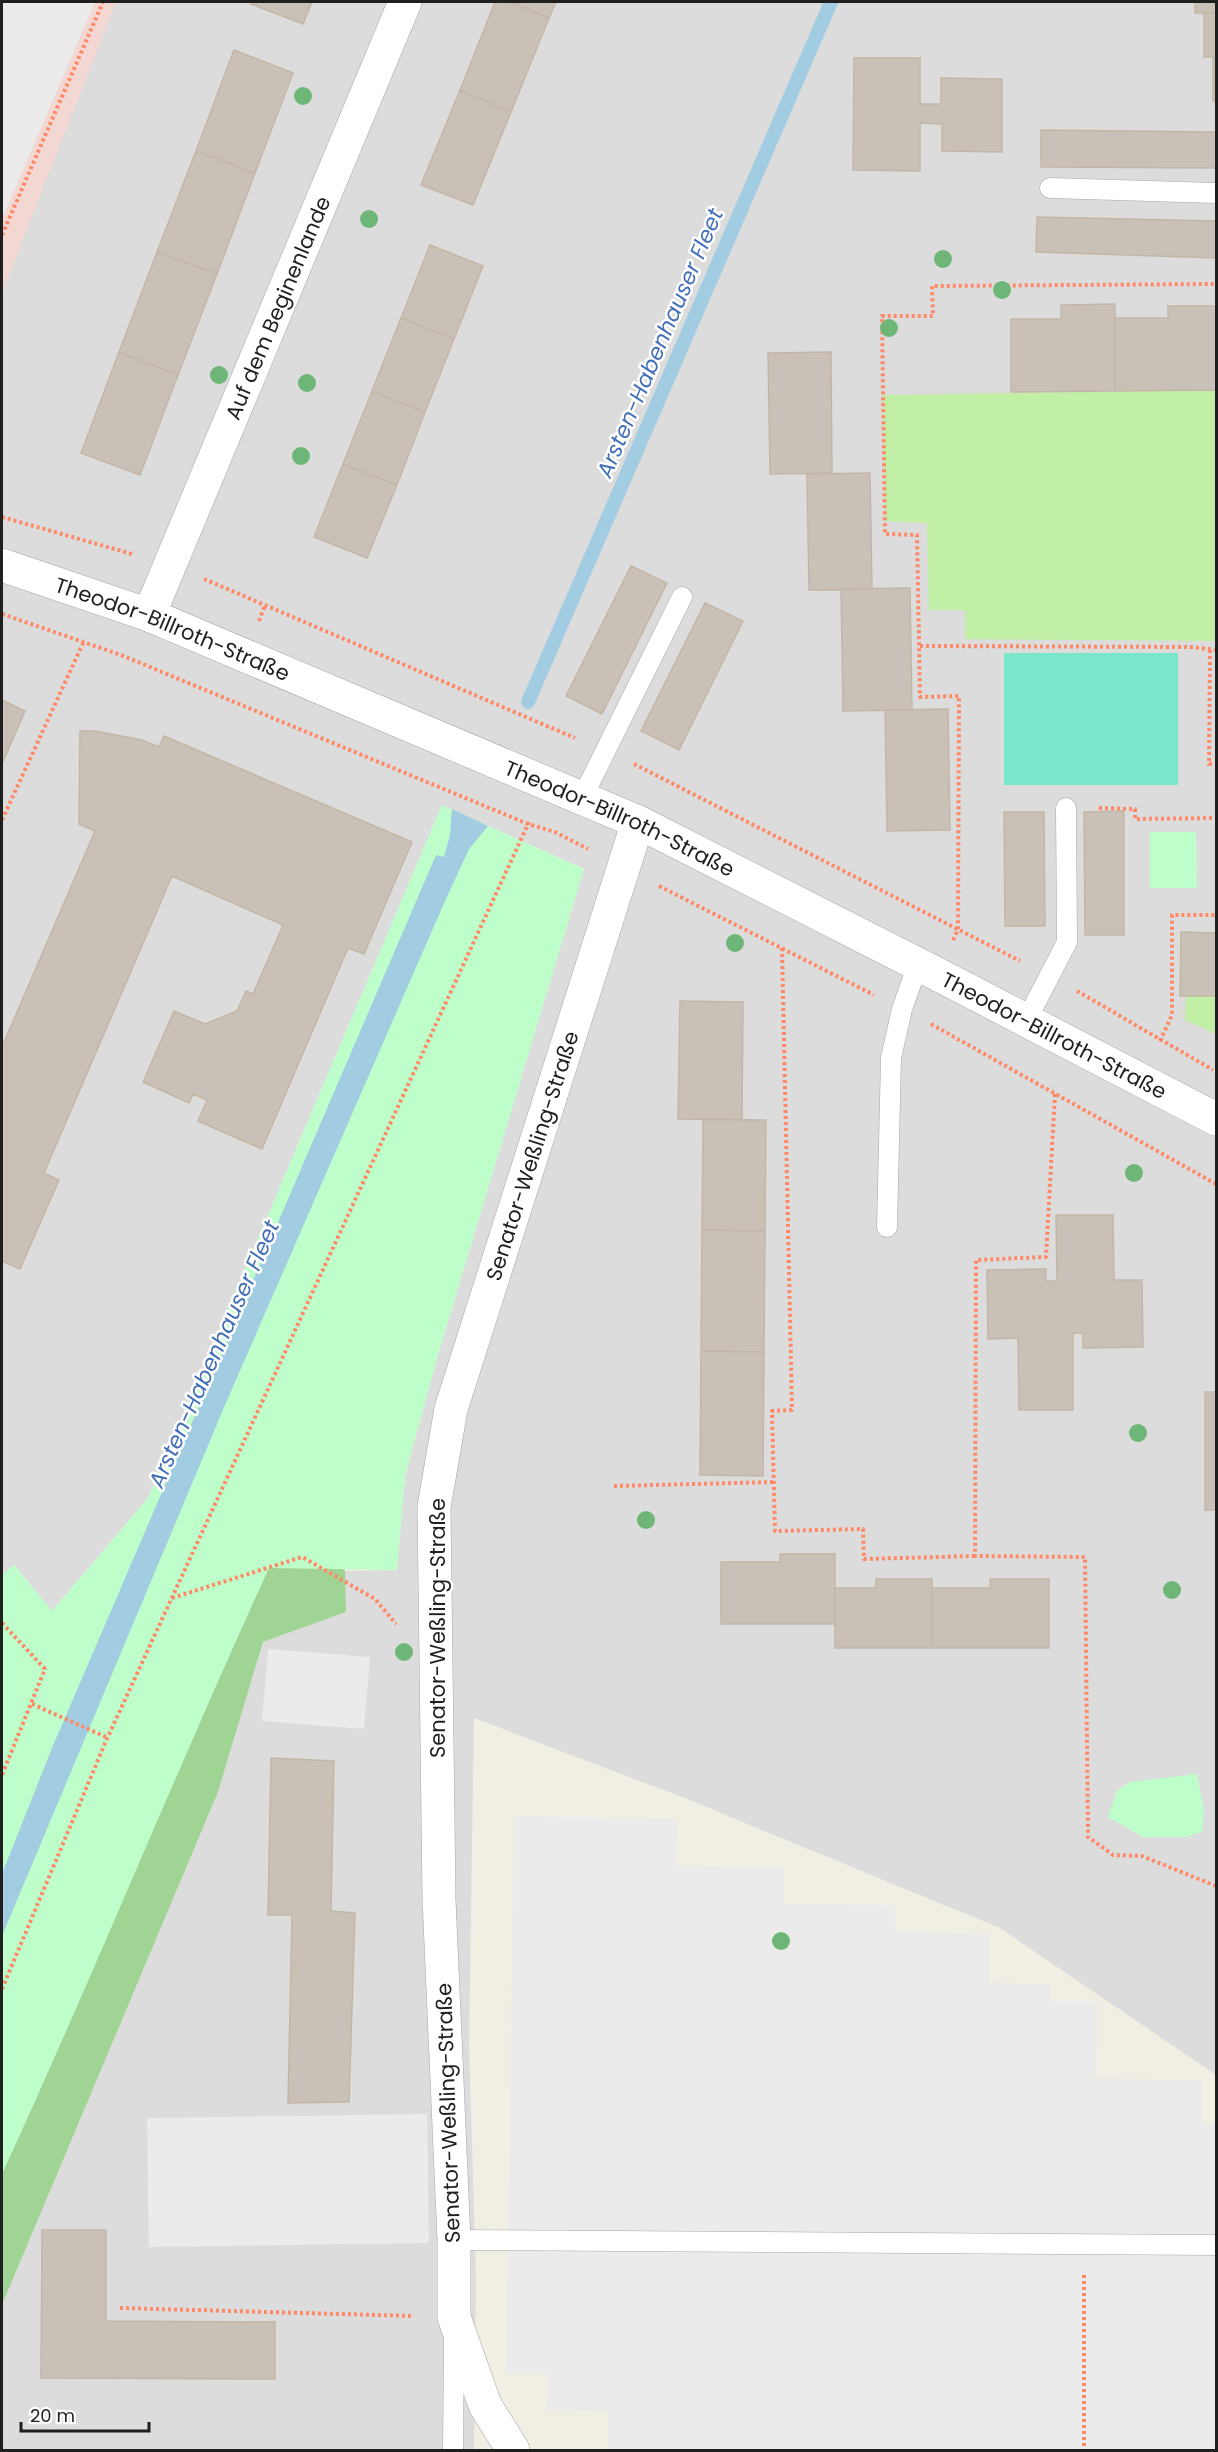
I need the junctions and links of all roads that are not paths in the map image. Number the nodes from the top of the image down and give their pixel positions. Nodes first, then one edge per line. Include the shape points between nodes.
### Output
1 (405, 2) edge
2 (1050, 188) dead end
3 (1216, 193) edge
4 (2, 566) edge
5 (682, 597) dead end
6 (149, 615) junction
7 (582, 798) junction
8 (1066, 808) road end
9 (638, 822) junction
10 (928, 969) junction
11 (1026, 1021) junction
12 (1216, 1119) edge
13 (888, 1227) dead end
14 (454, 2240) junction
15 (1216, 2245) edge
16 (454, 2317) junction
17 (453, 2451) edge
18 (513, 2451) edge

1 - 6 street, Auf dem Beginenlande
2 - 3 lane
4 - 6 street, Theodor-Billroth-Straße
5 - 7 lane
6 - 7 street, Theodor-Billroth-Straße
7 - 9 street, Theodor-Billroth-Straße
8 - 11 lane via 1067,942
9 - 10 street, Theodor-Billroth-Straße
9 - 14 street, Senator-Weßling-Straße via 450,1409 434,1508 439,1899
10 - 11 street, Theodor-Billroth-Straße
10 - 13 lane via 902,1009 891,1058
11 - 12 street, Theodor-Billroth-Straße
14 - 15 lane
14 - 16 street, Senator-Weßling-Straße
16 - 17 lane
16 - 18 street, Senator-Weßling-Straße via 485,2405

